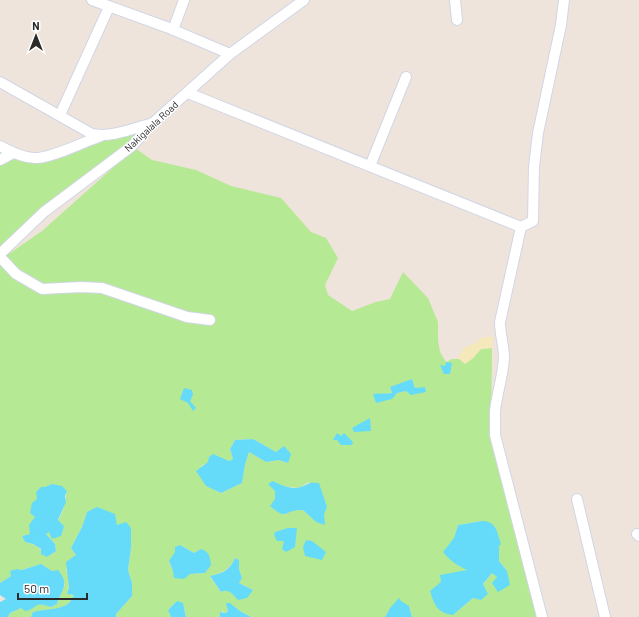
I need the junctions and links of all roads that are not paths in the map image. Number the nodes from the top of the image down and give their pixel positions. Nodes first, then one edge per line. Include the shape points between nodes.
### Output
1 (92, 0) edge
2 (184, 0) edge
3 (304, 0) edge
4 (455, 0) edge
5 (564, 0) edge
6 (109, 7) junction
7 (457, 20) dead end
8 (174, 30) junction
9 (230, 54) junction
10 (406, 77) dead end
11 (0, 82) edge
12 (188, 92) junction
13 (60, 115) junction
14 (153, 123) junction
15 (101, 136) junction
16 (0, 146) edge
17 (13, 153) junction
18 (0, 160) edge
19 (370, 166) junction
20 (521, 227) junction
21 (0, 255) edge
22 (210, 320) dead end
23 (577, 499) dead end
24 (542, 617) edge
25 (605, 617) edge

1 - 6 street
2 - 8 street
3 - 9 street, Nakigalala Road
4 - 7 street
5 - 20 street via 538,133 534,167 533,221
6 - 8 street
6 - 13 street
8 - 9 street
9 - 12 street, Nakigalala Road
10 - 19 street
11 - 13 street
12 - 14 street, Nakigalala Road
12 - 19 street
13 - 15 street via 92,134
14 - 15 street
14 - 21 street, Nakigalala Road via 132,146 44,212
15 - 17 street via 42,158
16 - 17 street
17 - 18 street
19 - 20 street
20 - 24 street via 500,322 504,359 496,409 495,435
21 - 22 street via 16,274 42,289 81,286 102,288 187,317
23 - 25 street

